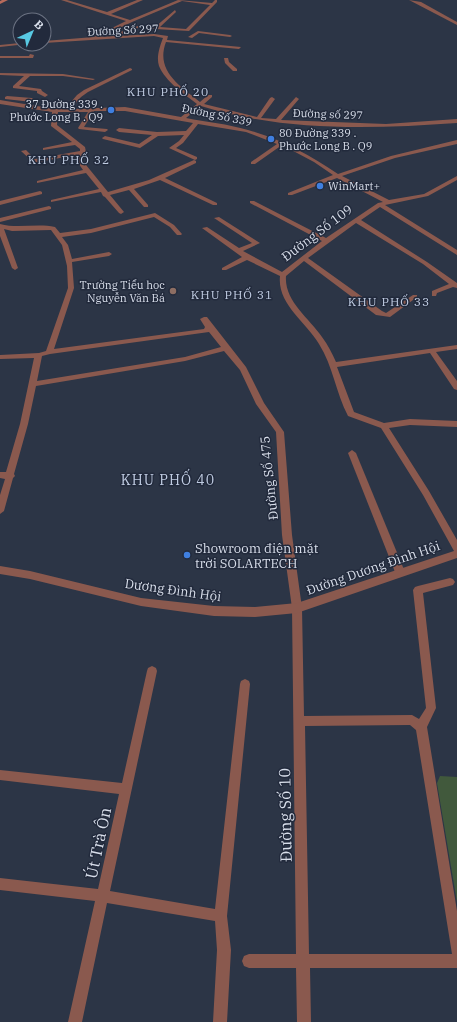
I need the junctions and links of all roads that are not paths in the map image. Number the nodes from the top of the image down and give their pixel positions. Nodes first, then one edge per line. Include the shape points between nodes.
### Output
1 (63, 0) edge
2 (141, 0) edge
3 (182, 0) edge
4 (411, 0) edge
5 (426, 1) dead end
6 (215, 2) edge
7 (420, 3) junction
8 (175, 11) dead end
9 (107, 14) junction
10 (130, 21) junction
11 (457, 24) edge
12 (156, 28) junction
13 (230, 36) dead end
14 (190, 37) dead end
15 (104, 39) junction
16 (93, 40) junction
17 (165, 41) junction
18 (52, 42) edge
19 (12, 45) edge
20 (0, 46) edge
21 (240, 48) dead end
22 (32, 55) dead end
23 (0, 57) edge
24 (226, 59) dead end
25 (130, 68) dead end
26 (234, 70) dead end
27 (0, 74) edge
28 (28, 75) junction
29 (93, 79) dead end
30 (45, 95) dead end
31 (210, 96) dead end
32 (0, 98) edge
33 (272, 99) dead end
34 (296, 99) dead end
35 (32, 100) dead end
36 (0, 102) edge
37 (200, 104) junction
38 (92, 110) junction
39 (54, 111) junction
40 (66, 111) junction
41 (183, 118) junction
42 (258, 119) junction
43 (197, 121) junction
44 (276, 121) junction
45 (457, 121) edge
46 (105, 130) dead end
47 (119, 130) dead end
48 (188, 133) junction
49 (157, 134) junction
50 (105, 138) dead end
51 (75, 142) junction
52 (457, 142) edge
53 (282, 143) junction
54 (450, 143) junction
55 (457, 148) edge
56 (45, 149) dead end
57 (24, 151) dead end
58 (80, 153) junction
59 (253, 163) dead end
60 (86, 171) junction
61 (338, 176) junction
62 (161, 178) junction
63 (457, 178) edge
64 (39, 182) dead end
65 (130, 188) junction
66 (104, 192) junction
67 (40, 193) dead end
68 (290, 194) dead end
69 (53, 202) dead end
70 (252, 202) dead end
71 (388, 202) junction
72 (0, 203) edge
73 (214, 204) dead end
74 (380, 204) junction
75 (146, 206) dead end
76 (49, 208) dead end
77 (121, 212) dead end
78 (217, 218) dead end
79 (0, 220) edge
80 (356, 220) junction
81 (0, 226) edge
82 (205, 228) dead end
83 (179, 234) dead end
84 (60, 235) junction
85 (326, 241) junction
86 (238, 250) junction
87 (457, 253) edge
88 (109, 254) dead end
89 (246, 257) junction
90 (304, 258) junction
91 (69, 261) junction
92 (15, 268) dead end
93 (224, 269) dead end
94 (283, 275) junction
95 (455, 285) edge
96 (434, 295) dead end
97 (414, 296) dead end
98 (204, 319) dead end
99 (209, 327) junction
100 (457, 346) edge
101 (226, 348) junction
102 (431, 350) junction
103 (49, 352) junction
104 (39, 355) junction
105 (0, 357) edge
106 (333, 365) junction
107 (32, 384) junction
108 (457, 387) edge
109 (457, 424) edge
110 (384, 426) junction
111 (352, 453) dead end
112 (0, 475) edge
113 (11, 476) junction
114 (0, 510) edge
115 (457, 548) edge
116 (457, 554) edge
117 (0, 570) edge
118 (400, 572) junction
119 (450, 582) dead end
120 (297, 608) junction
121 (152, 672) dead end
122 (245, 684) dead end
123 (299, 721) junction
124 (421, 727) junction
125 (0, 775) edge
126 (126, 789) junction
127 (0, 884) edge
128 (103, 896) junction
129 (221, 916) junction
130 (457, 951) edge
131 (303, 961) junction
132 (457, 961) edge
133 (249, 962) dead end
134 (76, 1022) edge
135 (220, 1022) edge
136 (304, 1022) edge

1 - 9 street
2 - 9 street
3 - 6 street
3 - 10 street
4 - 7 street
5 - 7 street
6 - 12 street via 186,30
7 - 11 street
8 - 12 street
9 - 10 street
10 - 16 street
12 - 15 street via 138,27
13 - 14 street via 198,32
15 - 16 street, Đường Số 297
15 - 17 street, Đường Số 297 via 154,35 166,37
16 - 18 street, Đường Số 297
17 - 21 street
17 - 37 street, Đường Số 297 via 161,50 162,65 174,83
19 - 20 street
22 - 23 street
24 - 26 street
25 - 40 street via 86,91
27 - 28 street
28 - 29 street via 63,75
28 - 30 street via 15,87 39,90
31 - 37 street
32 - 35 street
33 - 42 street
34 - 44 street
36 - 39 street, Đường Số 339
37 - 41 street
37 - 42 street, Đường số 297
38 - 40 street, Đường Số 339
38 - 41 street, Đường Số 339 via 125,109
38 - 46 street via 81,128
39 - 40 street, Đường Số 339
39 - 51 street via 54,126
41 - 43 street, Đường Số 339
42 - 44 street, Đường số 297
43 - 48 street
43 - 53 street, Đường Số 339 via 247,130
44 - 45 street, Đường số 297 via 386,126
47 - 49 street
48 - 49 street
48 - 62 street via 172,148 195,160
49 - 50 street via 140,146
51 - 56 street
51 - 58 street via 84,150
52 - 54 street
53 - 59 street
53 - 61 street, Đường Số 339
54 - 55 street
54 - 61 street via 429,146
57 - 58 street via 34,161
58 - 60 street via 77,157
60 - 64 street
60 - 66 street
61 - 68 street
61 - 71 street, Đường Số 339
62 - 65 street
62 - 73 street
63 - 71 street via 426,195
65 - 66 street
65 - 75 street
66 - 69 street
66 - 77 street
67 - 72 street
70 - 85 street
71 - 74 street, Đường Số 109
74 - 80 street, Đường Số 109
74 - 87 street
76 - 79 street
78 - 86 street via 257,243
80 - 85 street, Đường Số 109
80 - 95 street
81 - 84 street via 49,227
81 - 92 street
82 - 86 street
83 - 84 street via 155,215 91,231
84 - 91 street
85 - 90 street, Đường Số 109
86 - 89 street
88 - 91 street
89 - 93 street
89 - 94 street
90 - 94 street, Đường Số 109
90 - 97 street via 379,313 387,315
91 - 103 street via 71,288
94 - 106 street, Đường Số 109 via 283,289 323,343
95 - 96 street via 434,292
98 - 99 street, Đường Số 475
99 - 101 street, Đường Số 475
99 - 103 street via 206,331
100 - 102 street
101 - 107 street via 185,359
101 - 120 street, Đường Số 475 via 243,369 260,404 280,432 287,535
102 - 106 street
102 - 108 street
103 - 104 street
104 - 105 street
104 - 107 street
106 - 110 street, Đường Số 109 via 351,414
107 - 113 street
109 - 110 street via 410,422
110 - 115 street
111 - 118 street
112 - 113 street
113 - 114 street
116 - 118 street, Đường Dương Đình Hội
117 - 120 street, Dương Đình Hội via 141,602 214,611 255,612
118 - 120 street, Đường Dương Đình Hội
119 - 124 street via 418,590 431,708
120 - 123 street, Đường Số 10
121 - 126 street, Út Trà Ôn
122 - 129 street
123 - 124 street via 412,720
123 - 131 street, Đường Số 10
124 - 130 street
125 - 126 street
126 - 128 street, Út Trà Ôn
127 - 128 street
128 - 129 street
128 - 134 street, Út Trà Ôn
129 - 135 street via 224,950
131 - 132 street
131 - 133 street
131 - 136 street, Đường Số 10

